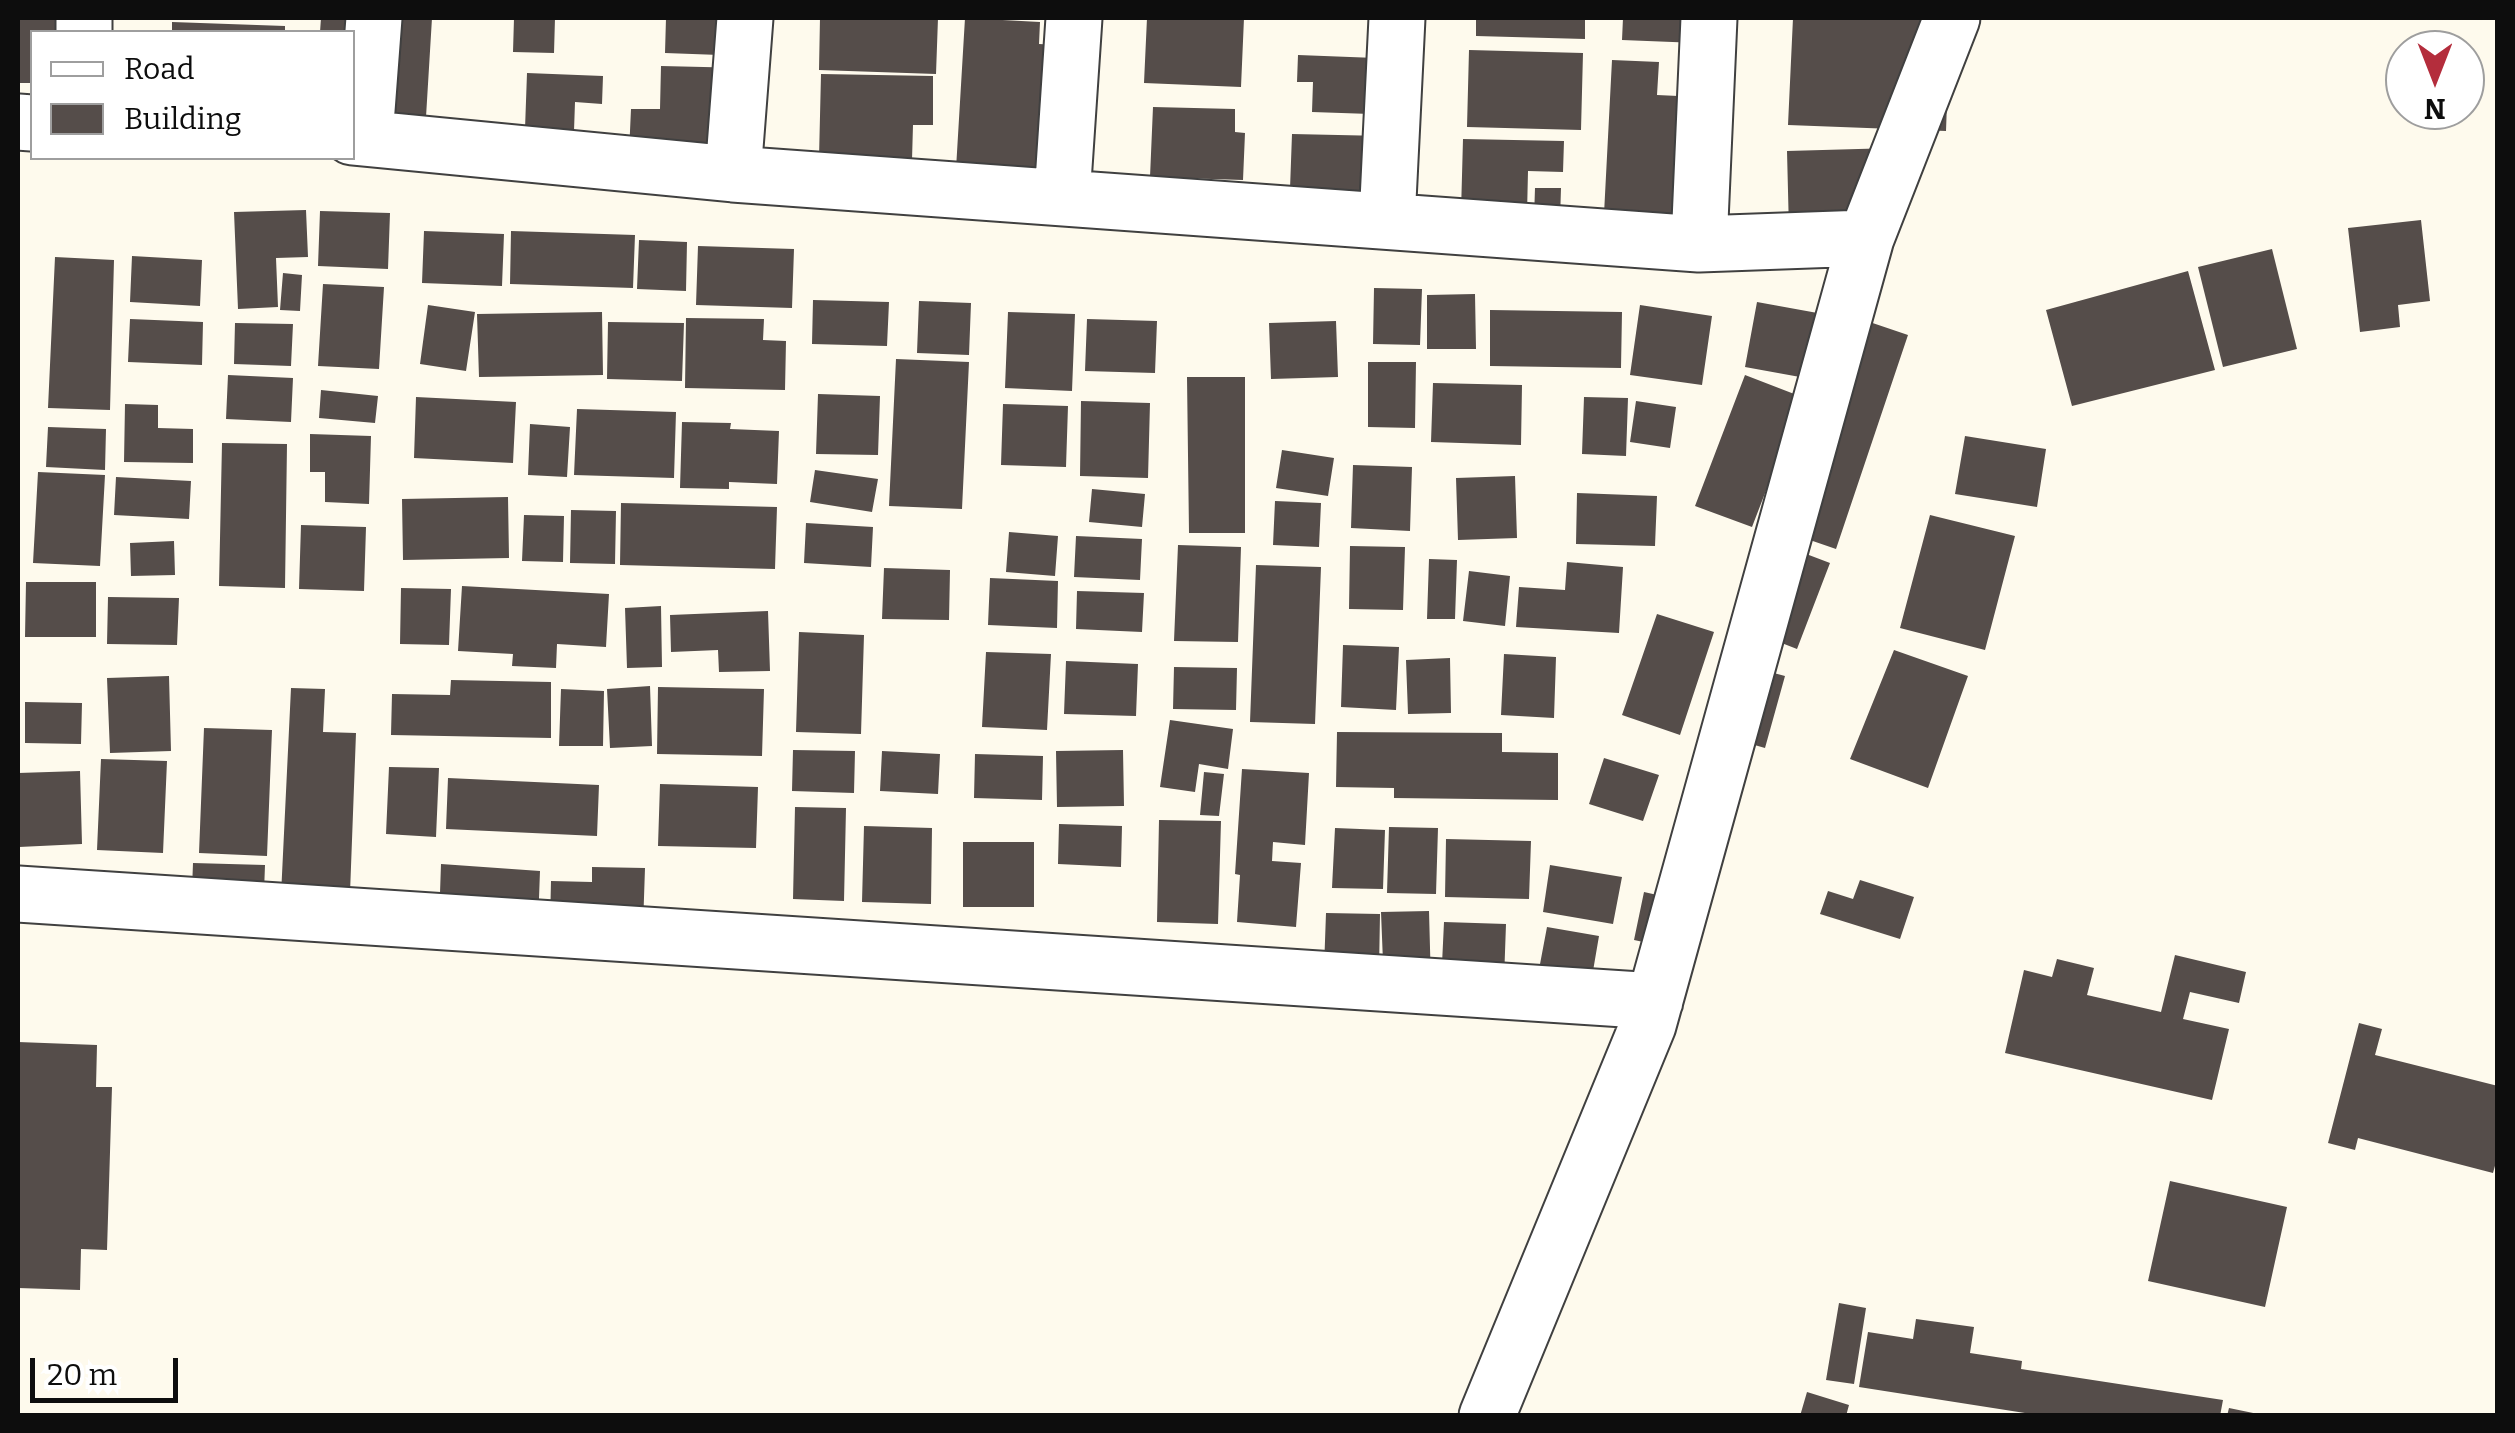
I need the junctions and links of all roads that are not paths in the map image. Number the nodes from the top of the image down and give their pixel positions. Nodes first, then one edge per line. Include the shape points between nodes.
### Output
1 (374, 18) edge
2 (744, 18) edge
3 (1074, 18) edge
4 (1397, 18) edge
5 (1709, 18) edge
6 (1952, 18) edge
7 (359, 137) edge
8 (733, 174) junction
9 (1062, 197) junction
10 (1387, 221) junction
11 (1866, 238) junction
12 (1698, 244) junction
13 (18, 894) edge
14 (1655, 1001) junction
15 (1487, 1416) edge

1 - 7 street
2 - 8 street
3 - 9 street
4 - 10 street
5 - 12 street
6 - 11 street
7 - 8 street
8 - 9 street
9 - 10 street
10 - 12 street
11 - 12 street
11 - 14 street
13 - 14 street
14 - 15 street

